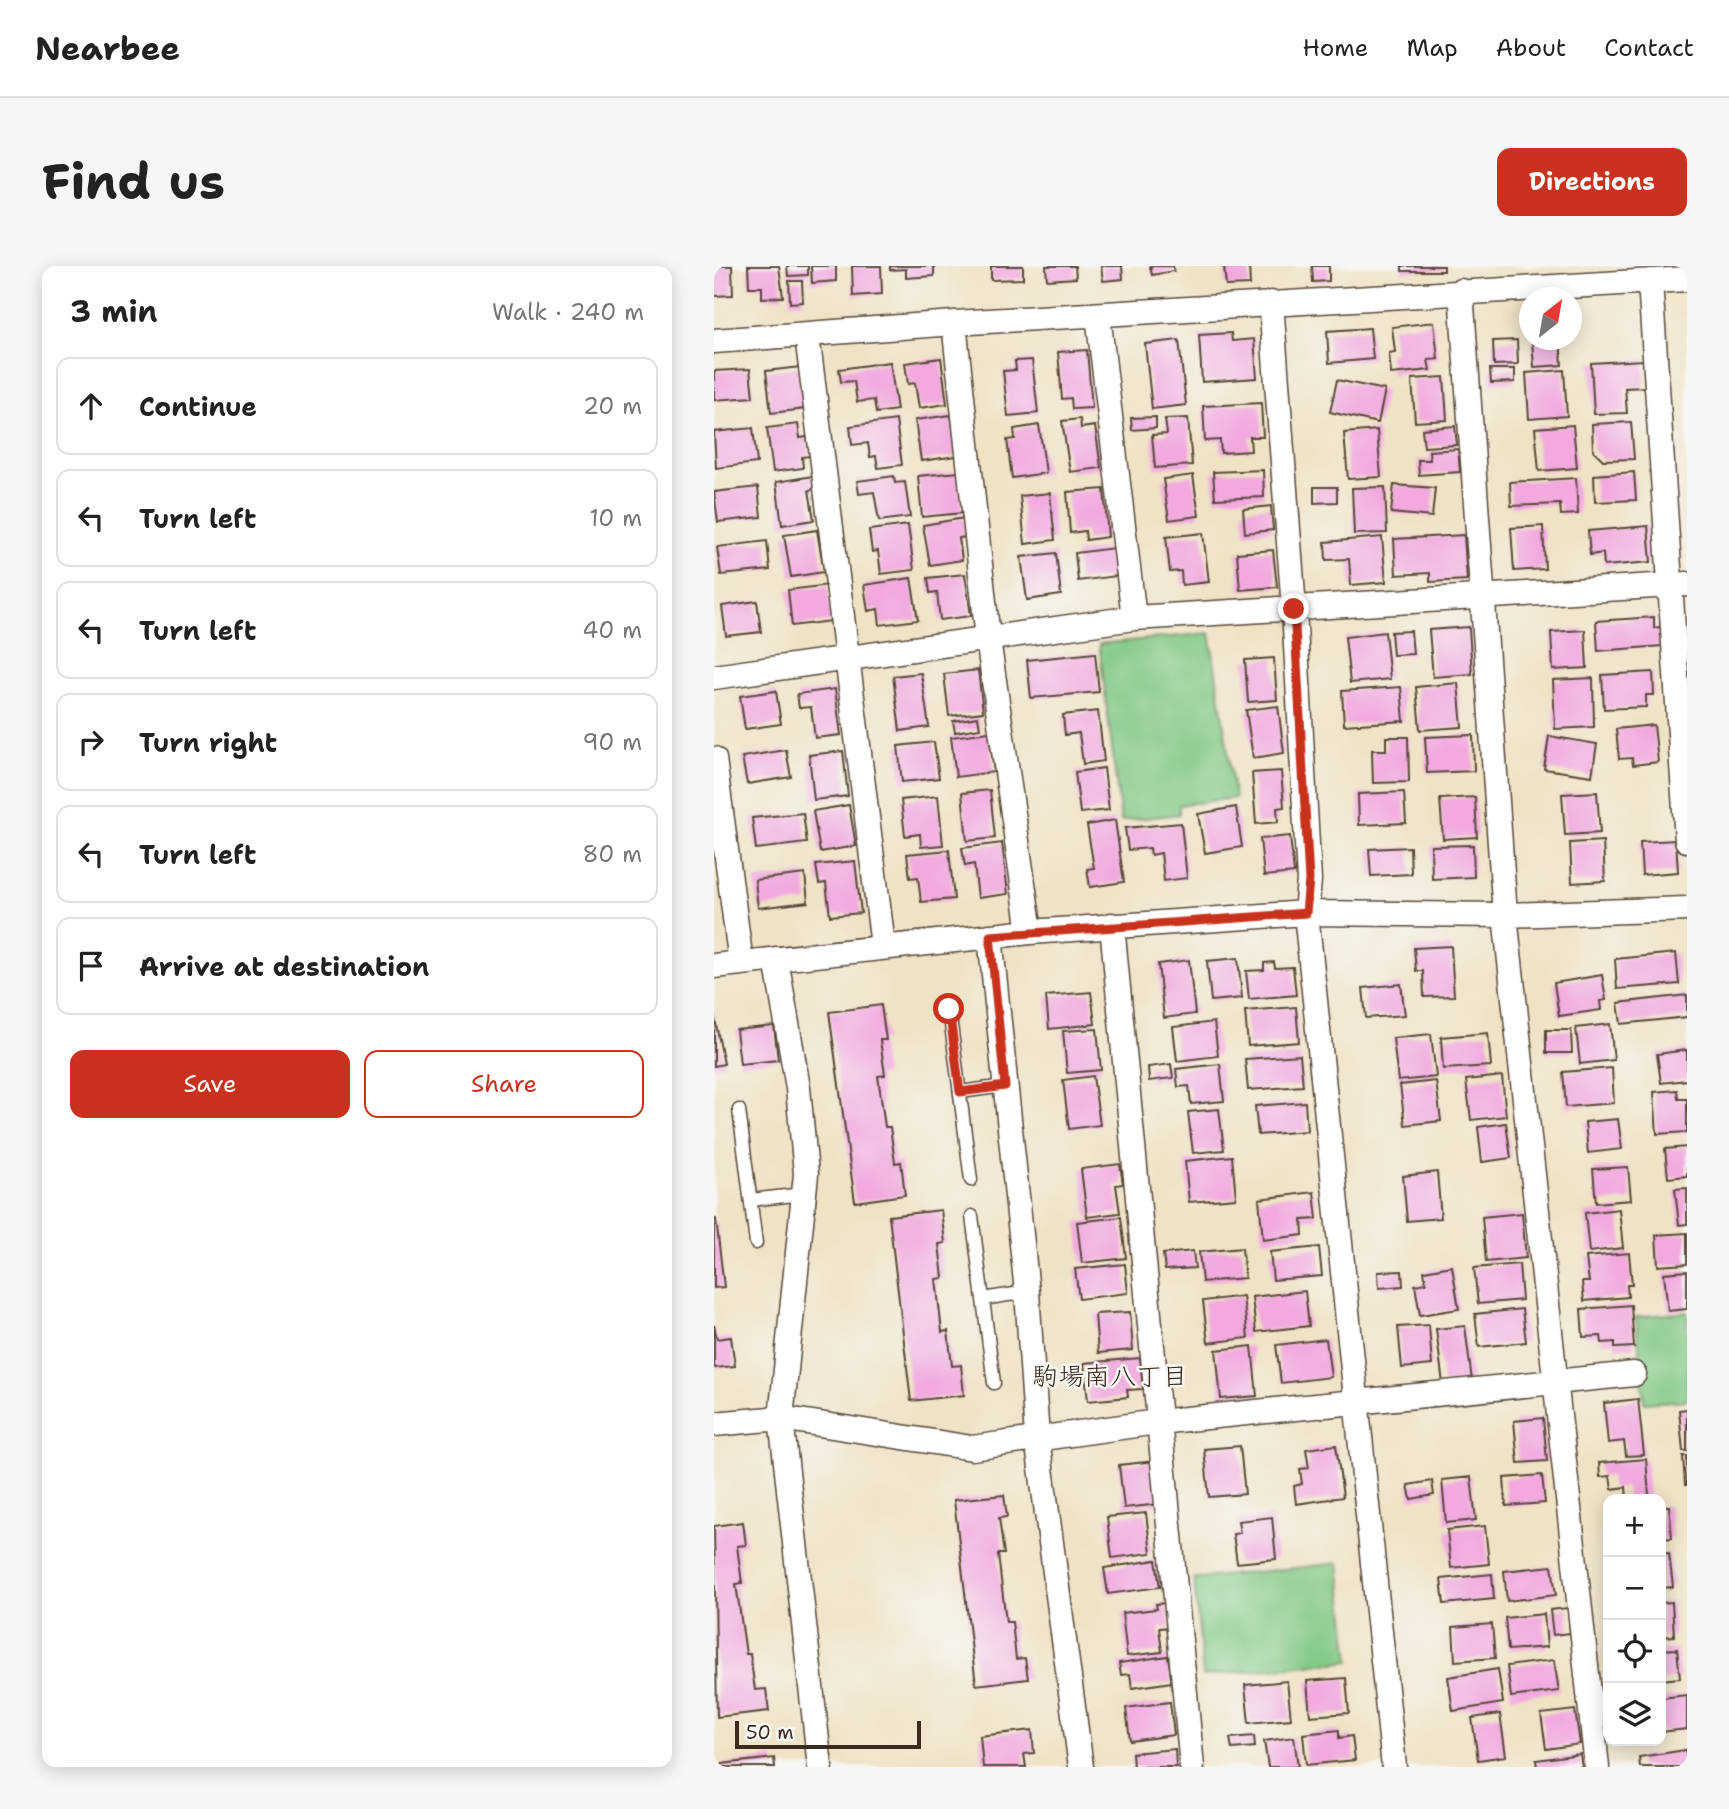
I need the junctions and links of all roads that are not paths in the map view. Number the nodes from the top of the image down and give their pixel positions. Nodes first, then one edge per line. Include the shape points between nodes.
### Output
1 (1687, 279) edge
2 (1650, 281) junction
3 (1461, 291) junction
4 (1271, 303) junction
5 (1098, 315) junction
6 (954, 323) junction
7 (807, 335) junction
8 (714, 341) edge
9 (1679, 584) edge
10 (1483, 598) junction
11 (1294, 609) junction
12 (1135, 618) junction
13 (988, 639) junction
14 (849, 659) junction
15 (714, 677) edge
16 (714, 759) edge
17 (1687, 840) edge
18 (1687, 909) edge
19 (1306, 913) junction
20 (1505, 915) junction
21 (1112, 925) junction
22 (1030, 932) junction
23 (990, 936) junction
24 (884, 946) junction
25 (776, 959) junction
26 (741, 963) junction
27 (714, 966) edge
28 (949, 1009) dead end
29 (1005, 1086) junction
30 (960, 1092) junction
31 (739, 1110) dead end
32 (971, 1180) dead end
33 (803, 1194) junction
34 (751, 1200) junction
35 (972, 1216) dead end
36 (756, 1243) dead end
37 (1027, 1292) junction
38 (982, 1299) junction
39 (1634, 1374) dead end
40 (993, 1383) dead end
41 (1555, 1383) junction
42 (1356, 1403) junction
43 (781, 1419) junction
44 (1157, 1422) junction
45 (714, 1424) edge
46 (1037, 1438) junction
47 (820, 1767) edge
48 (1081, 1767) edge
49 (1192, 1767) edge
50 (1394, 1767) edge
51 (1597, 1767) edge

1 - 2 street
2 - 3 street
2 - 9 street
3 - 4 street
3 - 10 street
4 - 5 street
4 - 11 street
5 - 6 street
5 - 12 street
6 - 7 street
6 - 13 street
7 - 8 street
7 - 14 street
9 - 10 street
9 - 17 street
10 - 11 street
10 - 20 street
11 - 12 street
11 - 19 street via 1309,880
12 - 13 street
13 - 14 street
13 - 22 street
14 - 15 street
14 - 24 street
16 - 26 street
18 - 20 street
19 - 20 street
19 - 21 street
19 - 42 street
20 - 41 street
21 - 22 street
21 - 44 street
22 - 23 street
23 - 24 street
23 - 29 street
24 - 25 street
25 - 26 street
25 - 33 street via 798,1088 806,1174
26 - 27 street
28 - 30 lane
29 - 30 lane
29 - 37 street
30 - 32 lane
31 - 34 lane
33 - 34 lane
33 - 43 street
34 - 36 lane
35 - 38 lane
37 - 38 lane
37 - 46 street
38 - 40 lane
39 - 41 street
41 - 42 street
41 - 51 street
42 - 44 street
42 - 50 street
43 - 45 street
43 - 46 street via 972,1448
43 - 47 street
44 - 46 street
44 - 49 street
46 - 48 street

